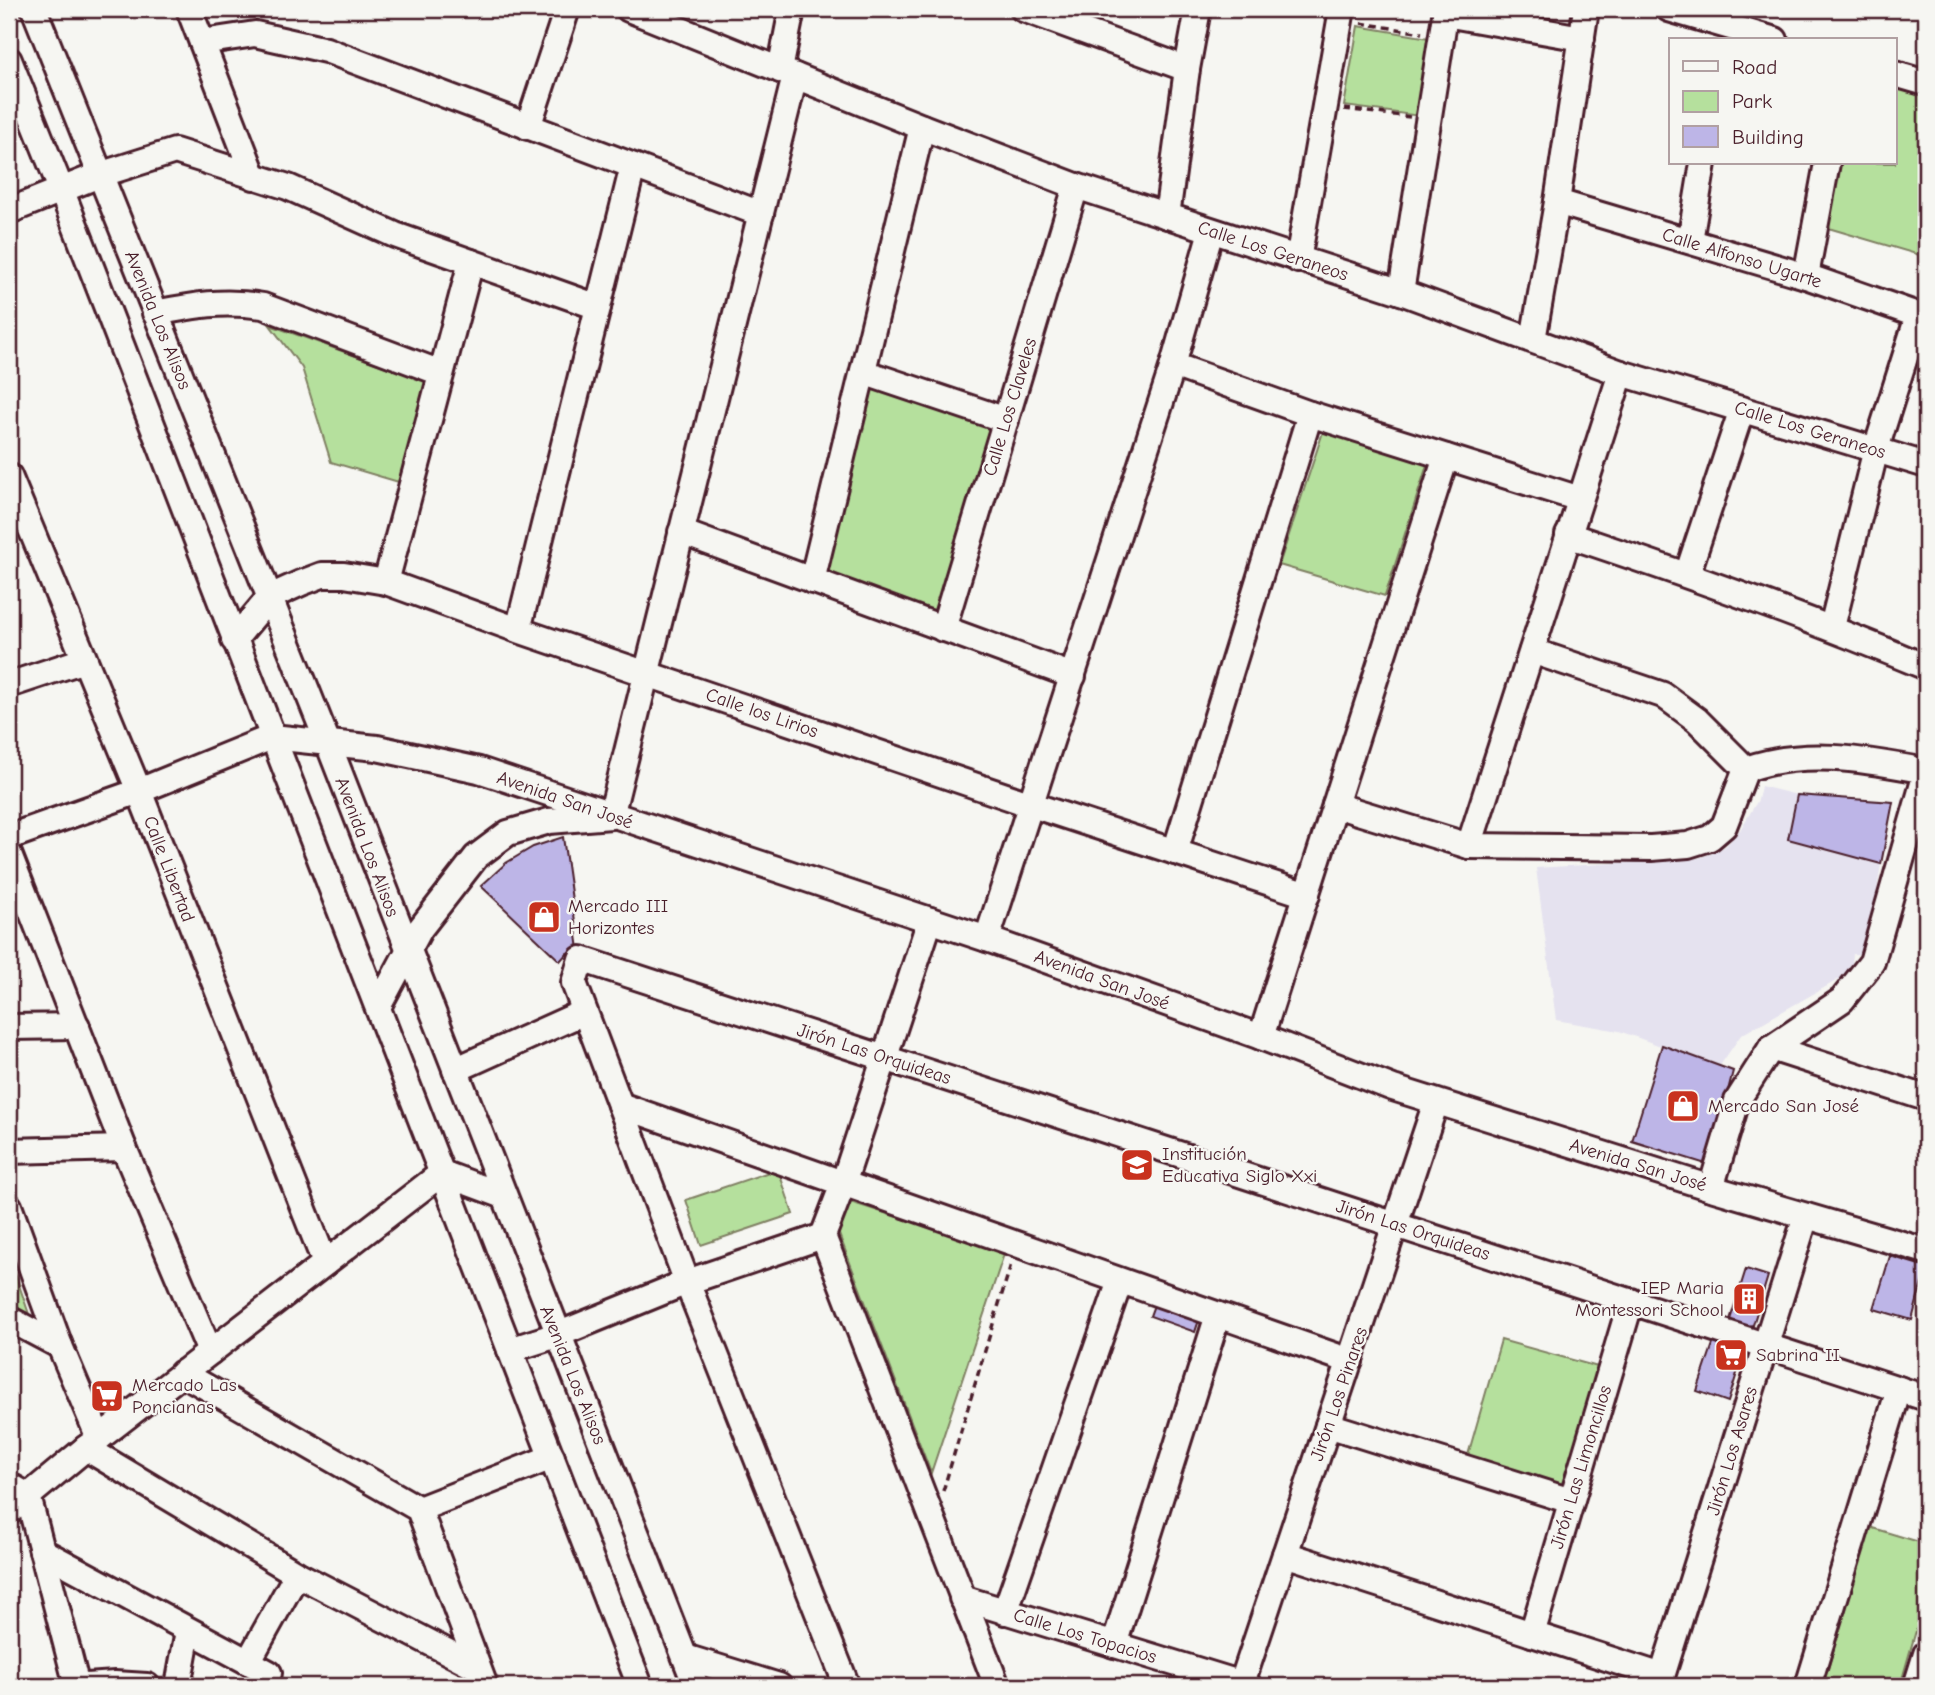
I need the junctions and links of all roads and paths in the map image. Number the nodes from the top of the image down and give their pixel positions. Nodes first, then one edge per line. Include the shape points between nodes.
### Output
1 (34, 9) edge
2 (189, 9) edge
3 (567, 9) edge
4 (792, 9) edge
5 (1023, 9) edge
6 (1198, 9) edge
7 (1586, 9) edge
8 (1669, 9) edge
9 (640, 11) edge
10 (1342, 14) edge
11 (1058, 15) edge
12 (1444, 20) edge
13 (1726, 33) edge
14 (1582, 38) junction
15 (1760, 38) edge
16 (202, 42) junction
17 (9, 60) edge
18 (1187, 69) junction
19 (787, 73) junction
20 (1896, 74) edge
21 (1926, 83) edge
22 (1325, 107) junction
23 (1428, 119) junction
24 (527, 127) junction
25 (922, 127) junction
26 (1703, 164) edge
27 (1827, 164) edge
28 (633, 166) junction
29 (99, 175) junction
30 (254, 177) junction
31 (1076, 186) junction
32 (61, 189) junction
33 (1557, 202) junction
34 (9, 211) edge
35 (761, 214) junction
36 (1167, 216) junction
37 (1211, 231) junction
38 (1689, 241) junction
39 (1298, 260) junction
40 (471, 262) junction
41 (1806, 276) junction
42 (1401, 292) junction
43 (598, 307) junction
44 (155, 313) junction
45 (1922, 317) edge
46 (1533, 340) junction
47 (1173, 365) junction
48 (863, 372) junction
49 (441, 373) junction
50 (1620, 373) junction
51 (1742, 409) junction
52 (1310, 414) junction
53 (1006, 420) junction
54 (1876, 449) junction
55 (1446, 457) junction
56 (1926, 466) edge
57 (9, 476) edge
58 (1580, 499) junction
59 (681, 532) junction
60 (1568, 535) junction
61 (1687, 575) junction
62 (812, 581) junction
63 (386, 582) junction
64 (270, 597) junction
65 (1832, 627) junction
66 (943, 629) junction
67 (517, 630) junction
68 (234, 640) junction
69 (1532, 651) junction
70 (84, 660) junction
71 (1926, 667) edge
72 (646, 673) junction
73 (1073, 676) junction
74 (9, 685) edge
75 (272, 737) junction
76 (328, 743) junction
77 (1746, 769) junction
78 (1926, 772) edge
79 (139, 791) junction
80 (1032, 805) junction
81 (1335, 806) junction
82 (1920, 812) edge
83 (611, 816) junction
84 (9, 837) edge
85 (1469, 846) junction
86 (1175, 852) junction
87 (9, 854) edge
88 (1307, 895) junction
89 (930, 920) junction
90 (986, 939) junction
91 (408, 952) junction
92 (378, 1007) junction
93 (584, 1013) junction
94 (77, 1026) junction
95 (9, 1027) edge
96 (1261, 1037) junction
97 (1770, 1048) junction
98 (885, 1058) junction
99 (455, 1070) junction
100 (1926, 1098) edge
101 (1436, 1102) junction
102 (620, 1105) junction
103 (124, 1148) junction
104 (9, 1151) edge
105 (442, 1173) junction
106 (843, 1184) junction
107 (1712, 1188) junction
108 (504, 1196) junction
109 (9, 1206) edge
110 (1806, 1216) junction
111 (1395, 1225) junction
112 (823, 1236) junction
113 (1017, 1245) junction
114 (1926, 1251) edge
115 (325, 1263) junction
116 (1121, 1281) junction
117 (687, 1282) junction
118 (1631, 1301) junction
119 (1218, 1315) junction
120 (9, 1319) edge
121 (557, 1335) junction
122 (1765, 1345) junction
123 (61, 1346) junction
124 (510, 1350) junction
125 (210, 1352) junction
126 (1350, 1362) junction
127 (182, 1373) junction
128 (1899, 1389) junction
129 (1926, 1398) edge
130 (1328, 1425) junction
131 (92, 1443) junction
132 (552, 1457) junction
133 (18, 1491) edge
134 (1571, 1502) junction
135 (419, 1509) junction
136 (9, 1512) edge
137 (934, 1524) junction
138 (42, 1551) junction
139 (1285, 1554) junction
140 (297, 1574) junction
141 (962, 1598) junction
142 (1005, 1612) junction
143 (188, 1631) junction
144 (1532, 1634) junction
145 (1114, 1645) junction
146 (1926, 1654) edge
147 (685, 1657) junction
148 (248, 1662) junction
149 (481, 1676) edge
150 (1660, 1681) edge
151 (77, 1686) edge
152 (87, 1686) edge
153 (147, 1686) edge
154 (178, 1686) edge
155 (262, 1686) edge
156 (640, 1686) edge
157 (696, 1686) edge
158 (779, 1686) edge
159 (847, 1686) edge
160 (997, 1686) edge
161 (1244, 1686) edge
162 (1808, 1686) edge
163 (1916, 1686) edge

1 - 29 street, Avenida Los Alisos
2 - 16 street
3 - 24 street
4 - 19 street
5 - 11 street
6 - 18 street
7 - 14 street
8 - 13 street
9 - 19 street, Calle Los Geraneos
10 - 12 path
10 - 22 street
11 - 18 street
12 - 14 street
12 - 23 street
13 - 15 street
14 - 33 street
16 - 24 street via 255,34 326,50
16 - 30 street
17 - 32 street
18 - 36 street
19 - 25 street, Calle Los Geraneos
19 - 35 street
20 - 21 street
22 - 23 path
22 - 39 street
23 - 42 street
24 - 28 street
25 - 31 street, Calle Los Geraneos
25 - 48 street
26 - 38 street
27 - 41 street
28 - 35 street
28 - 43 street
29 - 30 street via 175,151
29 - 32 street
29 - 44 street, Avenida Los Alisos
30 - 40 street
31 - 36 street, Calle Los Geraneos
31 - 53 street, Calle Los Claveles
32 - 34 street
32 - 68 street
33 - 38 street, Calle Alfonso Ugarte
33 - 46 street
35 - 59 street
36 - 37 street, Calle Los Geraneos
37 - 39 street, Calle Los Geraneos
37 - 47 street
38 - 41 street, Calle Alfonso Ugarte
39 - 42 street, Calle Los Geraneos
40 - 43 street
40 - 49 street
41 - 45 street, Calle Alfonso Ugarte
42 - 46 street, Calle Los Geraneos
43 - 67 street
44 - 49 street via 206,302 263,306
44 - 64 street, Avenida Los Alisos
45 - 54 street
46 - 50 street, Calle Los Geraneos
47 - 52 street
47 - 73 street
48 - 53 street
48 - 62 street
49 - 63 street
50 - 51 street, Calle Los Geraneos
50 - 58 street
51 - 54 street, Calle Los Geraneos
51 - 61 street
52 - 55 street
52 - 86 street
53 - 66 street, Calle Los Claveles
54 - 56 street, Calle Los Geraneos
54 - 65 street
55 - 58 street
55 - 81 street
57 - 70 street, Calle Libertad
58 - 60 street
59 - 62 street
59 - 72 street
60 - 61 street
60 - 69 street
61 - 65 street
62 - 66 street
63 - 64 street, Calle los Lirios via 322,575
63 - 67 street, Calle los Lirios
64 - 68 street, Calle los Lirios
64 - 76 street, Avenida Los Alisos
65 - 71 street
66 - 73 street
67 - 72 street, Calle los Lirios
68 - 75 street
69 - 77 street via 1663,695 1697,720
69 - 85 street
70 - 74 street
70 - 79 street, Calle Libertad
72 - 80 street, Calle los Lirios
72 - 83 street
73 - 80 street
75 - 76 street, Avenida San José
75 - 79 street
75 - 92 street
76 - 83 street, Avenida San José via 410,754 479,770
76 - 91 street, Avenida Los Alisos
77 - 78 street via 1809,757 1847,757
77 - 85 street via 1724,826 1710,838 1688,845
78 - 82 street
79 - 84 street
79 - 115 street, Calle Libertad
80 - 86 street, Calle los Lirios
80 - 90 street
81 - 85 street
81 - 88 street
82 - 97 street via 1872,962 1842,1000
83 - 89 street, Avenida San José
83 - 91 street via 549,821 508,833 476,857 420,929
86 - 88 street, Calle los Lirios
87 - 94 street
88 - 96 street
89 - 90 street, Avenida San José
89 - 98 street
90 - 96 street, Avenida San José
91 - 92 street
91 - 99 street, Avenida Los Alisos
92 - 105 street
93 - 98 street, Jirón Las Orquideas via 573,983 581,958
93 - 99 street
93 - 102 street
94 - 95 street
94 - 103 street
96 - 101 street, Avenida San José
97 - 100 street
97 - 107 street via 1737,1101
98 - 106 street
98 - 111 street, Jirón Las Orquideas
99 - 108 street, Avenida Los Alisos
101 - 107 street, Avenida San José
101 - 111 street, Jirón Los Pinares
102 - 106 street
102 - 117 street
103 - 104 street
103 - 125 street
105 - 108 street
105 - 115 street
105 - 124 street
106 - 112 street
106 - 113 street
107 - 110 street, Avenida San José
108 - 121 street, Avenida Los Alisos
109 - 123 street
110 - 114 street, Avenida San José
110 - 122 street, Jirón Los Asares
111 - 118 street, Jirón Las Orquideas
111 - 126 street, Jirón Los Pinares
112 - 117 street
112 - 137 street
113 - 116 street
113 - 137 path
115 - 125 street
116 - 119 street
116 - 142 street
117 - 121 street
117 - 159 street
118 - 122 street, Jirón Las Orquideas
118 - 134 street, Jirón Las Limoncillos
119 - 126 street
119 - 145 street
120 - 123 street
121 - 124 street
121 - 147 street, Avenida Los Alisos
122 - 128 street, Jirón Las Orquideas
122 - 150 street, Jirón Los Asares
123 - 131 street
124 - 132 street
125 - 127 street
126 - 130 street, Jirón Los Pinares
127 - 131 street
127 - 135 street
128 - 129 street, Jirón Las Orquideas
128 - 162 street
130 - 134 street
130 - 139 street, Jirón Los Pinares
131 - 133 street
131 - 140 street
132 - 135 street
132 - 156 street
133 - 136 street
133 - 138 street
134 - 144 street, Jirón Las Limoncillos
135 - 149 street
137 - 141 street
138 - 143 street
138 - 151 street
139 - 144 street
139 - 161 street, Jirón Los Pinares
140 - 148 street
140 - 149 street
141 - 142 street, Calle Los Topacios
141 - 160 street
142 - 145 street, Calle Los Topacios
143 - 148 street
143 - 154 street
144 - 150 street
145 - 161 street, Calle Los Topacios
146 - 163 street
147 - 157 street, Avenida Los Alisos
147 - 158 street
148 - 155 street via 269,1674
152 - 153 street

